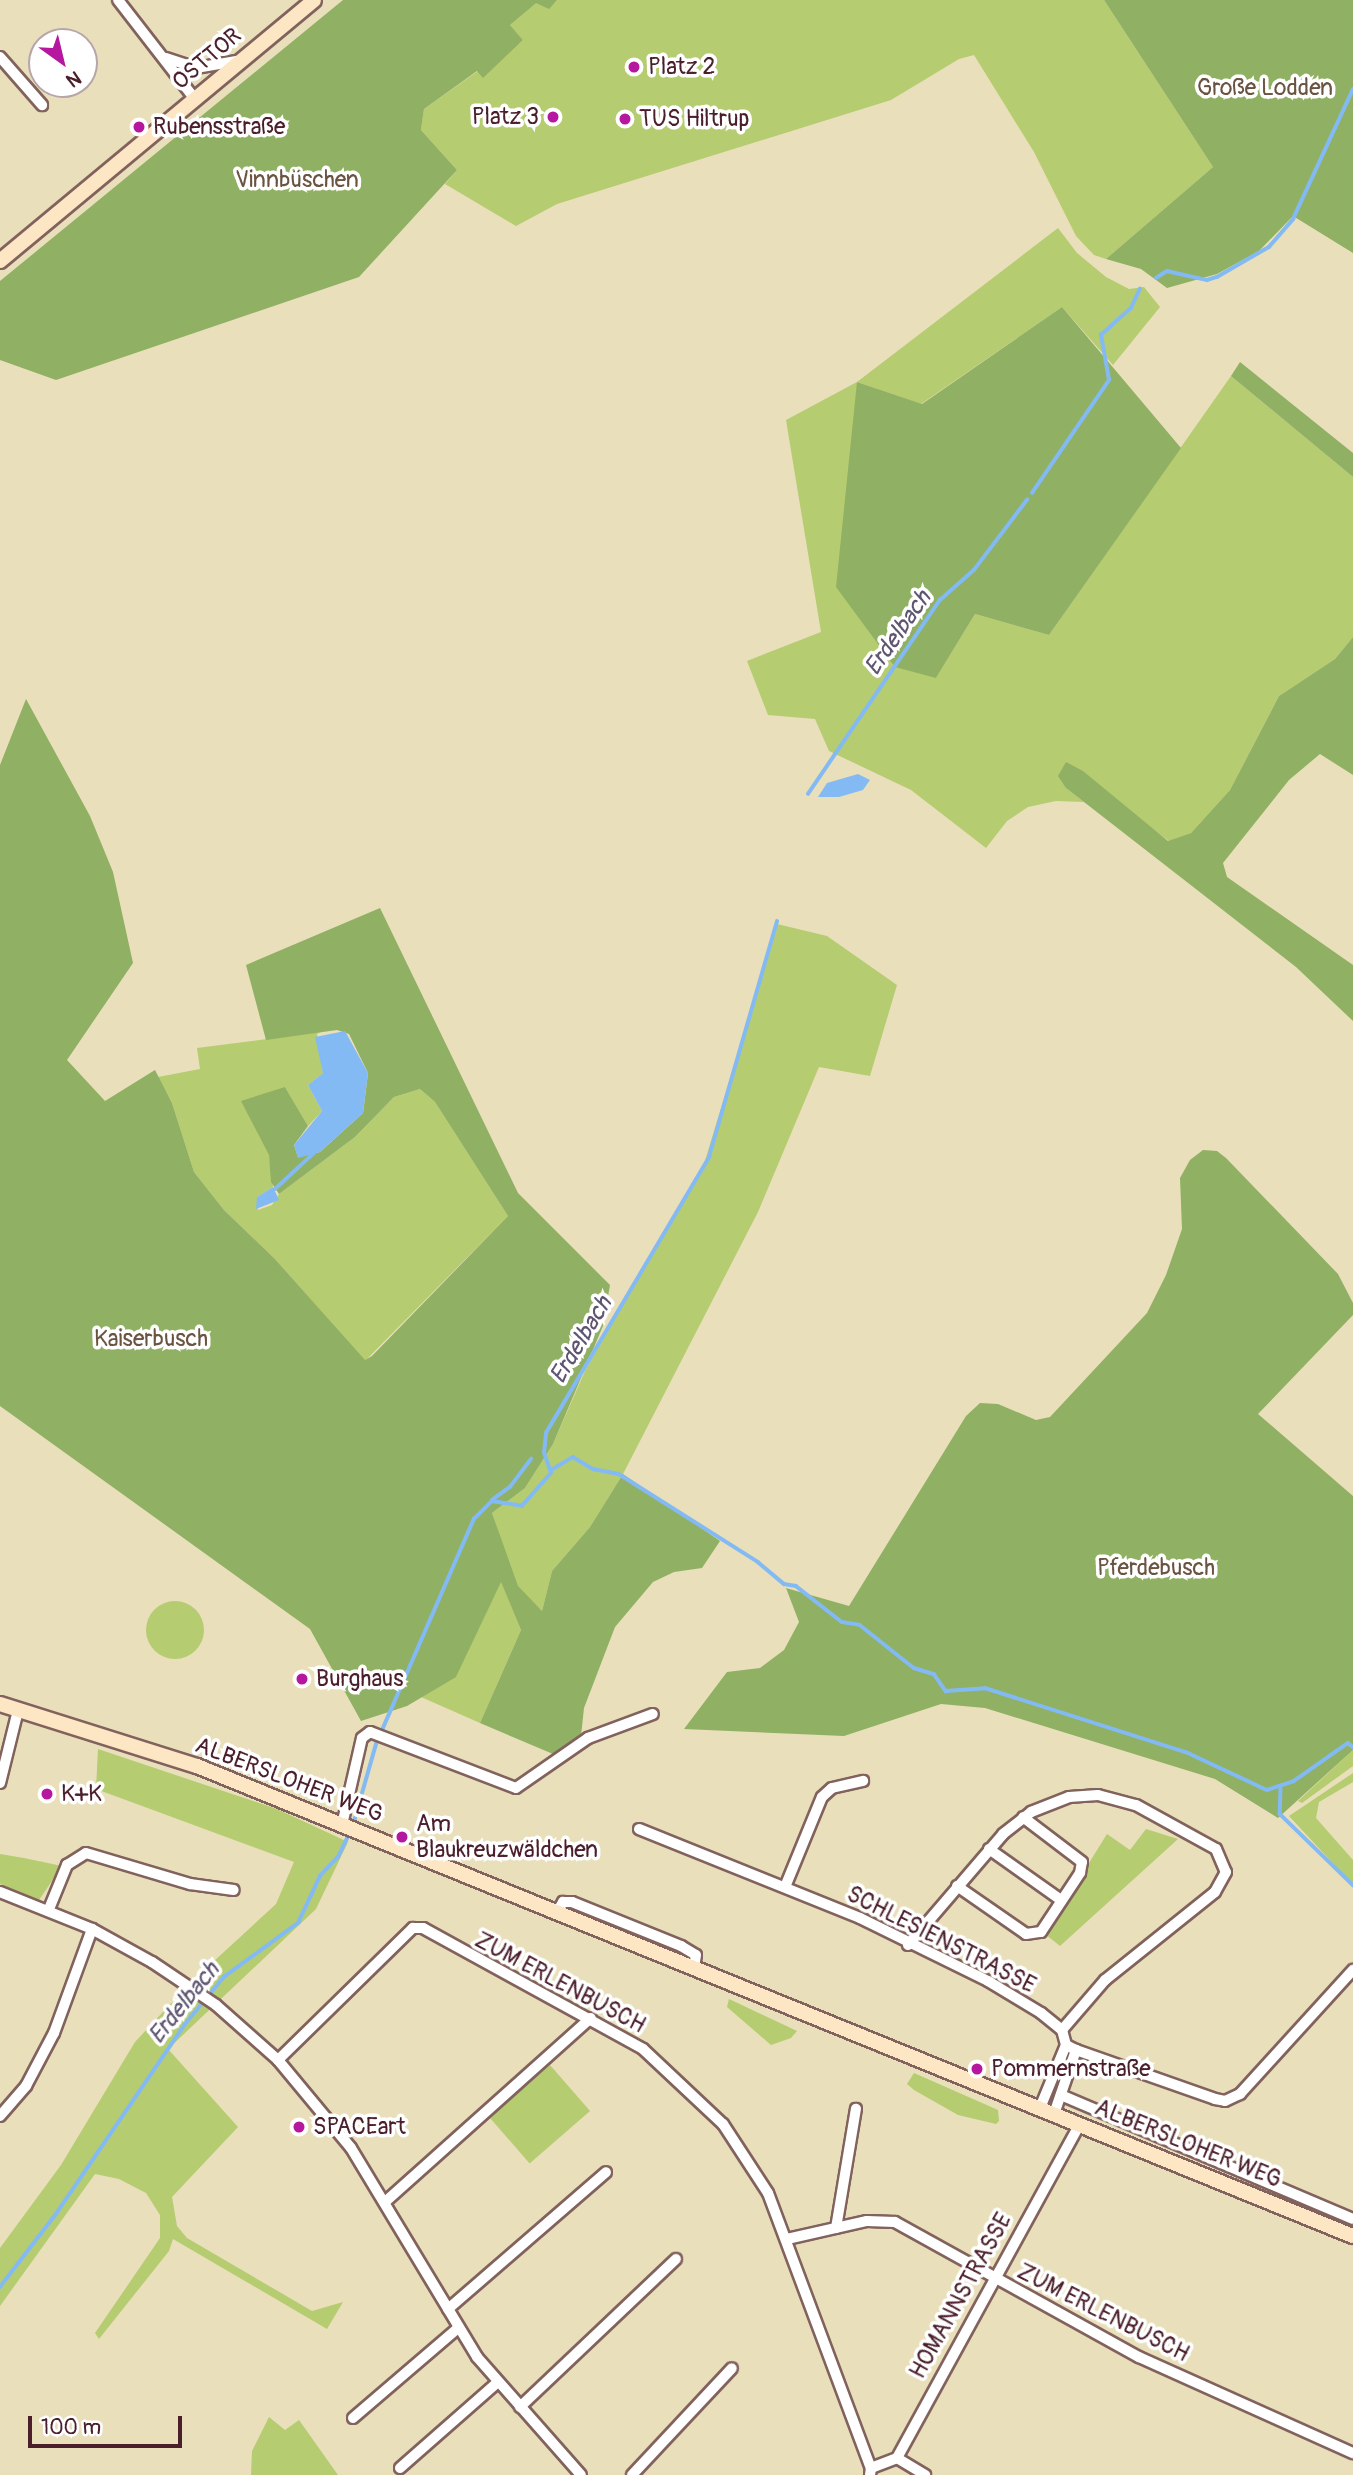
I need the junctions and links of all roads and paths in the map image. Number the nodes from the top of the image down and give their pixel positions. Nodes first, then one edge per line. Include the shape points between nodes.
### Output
1 (118, 0) edge
2 (314, 0) edge
3 (0, 57) edge
4 (165, 58) junction
5 (242, 59) junction
6 (194, 98) junction
7 (42, 105) dead end
8 (0, 261) edge
9 (0, 1704) edge
10 (18, 1710) junction
11 (653, 1714) dead end
12 (863, 1781) dead end
13 (0, 1783) edge
14 (1024, 1817) junction
15 (348, 1827) junction
16 (639, 1829) dead end
17 (989, 1849) junction
18 (957, 1886) junction
19 (785, 1887) junction
20 (234, 1890) dead end
21 (0, 1892) edge
22 (1061, 1900) junction
23 (49, 1909) junction
24 (92, 1929) junction
25 (908, 1945) junction
26 (1353, 1970) edge
27 (591, 2018) junction
28 (1062, 2030) junction
29 (1066, 2045) junction
30 (1076, 2050) junction
31 (278, 2060) junction
32 (1061, 2095) junction
33 (1040, 2108) junction
34 (856, 2109) dead end
35 (1054, 2114) junction
36 (0, 2116) edge
37 (1080, 2124) junction
38 (606, 2172) dead end
39 (385, 2202) junction
40 (1353, 2219) edge
41 (836, 2228) junction
42 (1353, 2236) edge
43 (787, 2239) junction
44 (676, 2259) dead end
45 (994, 2277) junction
46 (447, 2309) junction
47 (458, 2328) junction
48 (732, 2368) dead end
49 (498, 2382) junction
50 (520, 2407) junction
51 (353, 2418) dead end
52 (1353, 2453) edge
53 (897, 2458) junction
54 (400, 2468) dead end
55 (870, 2472) edge
56 (581, 2475) edge
57 (632, 2475) edge
58 (925, 2475) edge

1 - 4 street
2 - 5 main road, OSTTOR
3 - 7 street
4 - 5 street via 196,68
4 - 6 street
5 - 6 main road, OSTTOR
6 - 8 main road, OSTTOR
9 - 10 main road, ALBERSLOHER WEG
10 - 13 street
10 - 15 main road, ALBERSLOHER WEG via 197,1766
11 - 15 street via 588,1738 516,1788 370,1732 362,1738
12 - 19 street via 832,1788 822,1797
14 - 17 street
14 - 22 street via 1082,1862 1083,1868
14 - 28 street via 1069,1797 1111,1797 1202,1839 1222,1856 1226,1869 1222,1884 1205,1903 1105,1980
15 - 33 main road, ALBERSLOHER WEG
16 - 19 street, SCHLESIENSTRASSE
17 - 18 street
17 - 22 street
18 - 22 street via 1032,1936 1041,1932
18 - 25 street
19 - 25 street, SCHLESIENSTRASSE via 860,1918
20 - 23 street via 190,1884 86,1853 67,1865
21 - 23 street
23 - 24 street
24 - 31 street via 197,1991
24 - 36 street via 54,2033 26,2086
25 - 28 street, SCHLESIENSTRASSE via 988,1981
26 - 30 street via 1240,2094 1225,2101
27 - 31 street, ZUM ERLENBUSCH via 423,1928 413,1928
27 - 39 street
27 - 43 street, ZUM ERLENBUSCH via 669,2069 723,2124 768,2193
28 - 29 street
29 - 30 street
29 - 33 street
30 - 32 street
31 - 39 street via 318,2102
32 - 35 street
32 - 40 street, ALBERSLOHER WEG
33 - 35 main road, ALBERSLOHER WEG
34 - 41 street
35 - 37 main road, ALBERSLOHER WEG
37 - 42 main road, ALBERSLOHER WEG
37 - 45 street, HOMANNSTRASSE
38 - 46 street
39 - 46 street
41 - 43 street, ZUM ERLENBUSCH
41 - 45 street, ZUM ERLENBUSCH via 867,2221 895,2222
43 - 55 street, ZUM ERLENBUSCH
44 - 50 street
45 - 52 street, ZUM ERLENBUSCH via 1139,2357
45 - 53 street, HOMANNSTRASSE
46 - 47 street
47 - 49 street
47 - 51 street
48 - 57 street
49 - 50 street
49 - 54 street
50 - 56 street
53 - 55 street
53 - 58 street

